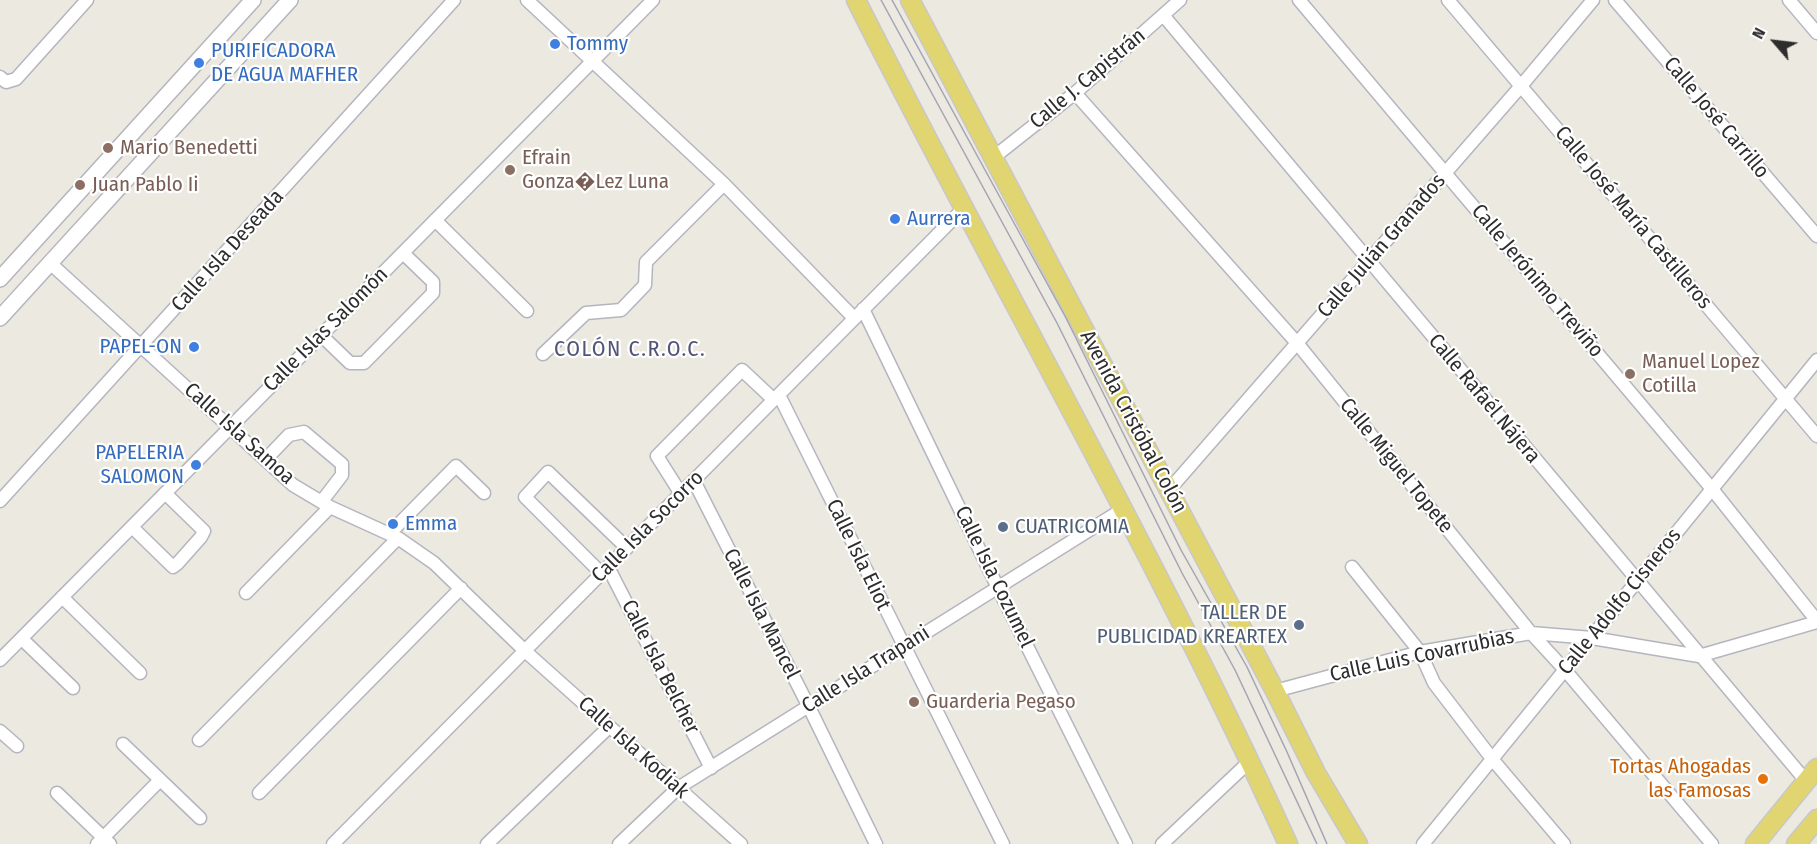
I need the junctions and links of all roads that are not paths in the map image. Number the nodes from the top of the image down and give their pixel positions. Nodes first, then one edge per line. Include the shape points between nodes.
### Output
1 (87, 0) edge
2 (253, 0) edge
3 (290, 0) edge
4 (454, 0) edge
5 (527, 0) edge
6 (653, 0) edge
7 (856, 0) edge
8 (1180, 0) edge
9 (1299, 0) edge
10 (1448, 0) edge
11 (1593, 0) edge
12 (1615, 0) edge
13 (1789, 0) edge
14 (911, 1) edge
15 (1163, 15) junction
16 (1817, 33) edge
17 (593, 61) junction
18 (3, 79) edge
19 (1521, 86) junction
20 (1075, 93) junction
21 (994, 157) junction
22 (1445, 172) junction
23 (724, 184) junction
24 (963, 209) junction
25 (435, 220) junction
26 (1817, 236) edge
27 (403, 253) junction
28 (1368, 262) junction
29 (50, 263) junction
30 (0, 279) edge
31 (527, 311) dead end
32 (859, 314) junction
33 (0, 318) edge
34 (321, 336) junction
35 (1297, 343) junction
36 (142, 346) junction
37 (543, 354) dead end
38 (1817, 360) edge
39 (777, 397) junction
40 (1786, 398) junction
41 (231, 426) junction
42 (1817, 436) edge
43 (266, 459) junction
44 (694, 481) junction
45 (1712, 489) junction
46 (1168, 490) junction
47 (165, 493) junction
48 (484, 493) dead end
49 (681, 494) junction
50 (0, 501) edge
51 (326, 504) junction
52 (1123, 509) junction
53 (132, 527) junction
54 (393, 536) junction
55 (627, 548) junction
56 (1352, 567) dead end
57 (605, 570) junction
58 (1637, 582) junction
59 (461, 588) junction
60 (998, 588) junction
61 (246, 593) dead end
62 (62, 597) junction
63 (1817, 622) edge
64 (1531, 633) junction
65 (1592, 638) junction
66 (22, 639) junction
67 (904, 647) junction
68 (525, 651) junction
69 (1420, 652) junction
70 (1699, 656) junction
71 (0, 660) edge
72 (1565, 670) junction
73 (140, 673) dead end
74 (73, 688) dead end
75 (1275, 691) junction
76 (809, 707) junction
77 (609, 727) junction
78 (0, 731) edge
79 (199, 740) dead end
80 (123, 744) dead end
81 (16, 746) dead end
82 (1493, 760) junction
83 (1250, 761) junction
84 (711, 768) junction
85 (1316, 773) junction
86 (1811, 774) edge
87 (160, 780) junction
88 (678, 788) junction
89 (57, 793) dead end
90 (259, 793) dead end
91 (200, 818) dead end
92 (1817, 819) edge
93 (1817, 834) edge
94 (103, 842) edge
95 (335, 843) edge
96 (487, 844) edge
97 (619, 844) edge
98 (741, 844) edge
99 (876, 844) edge
100 (1002, 844) edge
101 (1126, 844) edge
102 (1162, 844) edge
103 (1288, 844) edge
104 (1344, 844) edge
105 (1358, 844) edge
106 (1422, 844) edge
107 (1564, 844) edge
108 (1712, 844) edge
109 (1755, 844) edge
110 (1796, 844) edge
111 (1809, 844) edge

1 - 18 street via 16,79
2 - 30 street
3 - 29 street
4 - 36 street, Calle Isla Deseada
5 - 17 street, Calle Isla Cozumel
6 - 17 street, Calle Islas Salomón
7 - 24 main road
8 - 15 street, Calle J. Capistrán
9 - 22 street, Calle Jerónimo Treviño
10 - 19 street, Calle José María Castilleros
11 - 19 street, Calle Julián Granados
12 - 26 street, Calle José Carrillo
13 - 16 street
14 - 21 main road, Avenida Cristóbal Colón
15 - 20 street, Calle J. Capistrán
15 - 28 street, Calle Rafaél Nájera
17 - 23 street, Calle Isla Cozumel
17 - 25 street, Calle Islas Salomón
19 - 22 street, Calle Julián Granados
19 - 40 street, Calle José María Castilleros
20 - 21 street, Calle J. Capistrán
20 - 35 street, Calle Miguel Topete
21 - 46 main road, Avenida Cristóbal Colón
22 - 28 street, Calle Julián Granados
22 - 45 street, Calle Jerónimo Treviño
23 - 32 street, Calle Isla Cozumel
23 - 37 street via 646,262 645,285 621,310 585,313
24 - 32 street, Calle Isla Socorro
24 - 52 main road
25 - 27 street, Calle Islas Salomón
25 - 31 street
27 - 34 street, Calle Islas Salomón
27 - 34 street via 433,282 433,293 364,363 350,363
28 - 35 street, Calle Julián Granados
28 - 58 street, Calle Rafaél Nájera
29 - 33 street
29 - 36 street, Calle Isla Samoa
32 - 39 street, Calle Isla Socorro
32 - 60 street, Calle Isla Cozumel
34 - 41 street, Calle Islas Salomón
35 - 46 street, Calle Julián Granados
35 - 64 street, Calle Miguel Topete
36 - 41 street, Calle Isla Samoa
36 - 50 street, Calle Isla Deseada
38 - 40 street, Calle Adolfo Cisneros
39 - 44 street, Calle Isla Socorro
39 - 49 street via 742,370 657,456
39 - 67 street, Calle Isla Eliot
40 - 42 street, Calle José María Castilleros
40 - 45 street, Calle Adolfo Cisneros
41 - 43 street, Calle Isla Samoa
41 - 47 street, Calle Islas Salomón
43 - 51 street, Calle Isla Samoa via 293,485
43 - 51 street via 289,435 304,432 342,464 342,475
44 - 49 street, Calle Isla Socorro
44 - 76 street, Calle Isla Mancel
45 - 58 street, Calle Adolfo Cisneros
45 - 63 street, Calle Jerónimo Treviño
46 - 75 main road, Avenida Cristóbal Colón
47 - 53 street, Calle Islas Salomón
47 - 53 street via 204,531 177,564 173,567
48 - 54 street via 456,466
49 - 55 street, Calle Isla Socorro
51 - 54 street, Calle Isla Samoa
51 - 61 street
52 - 60 street, Calle Isla Trapani
52 - 83 main road
53 - 62 street, Calle Islas Salomón
54 - 59 street, Calle Isla Samoa via 434,562
54 - 79 street
55 - 57 street, Calle Isla Socorro
55 - 57 street, Calle Isla Belcher via 548,472 525,497
56 - 69 street
57 - 68 street, Calle Isla Socorro
57 - 84 street, Calle Isla Belcher
58 - 65 street, Calle Adolfo Cisneros
58 - 70 street, Calle Rafaél Nájera
59 - 68 street, Calle Isla Samoa
59 - 90 street
60 - 67 street, Calle Isla Trapani
60 - 101 street, Calle Isla Cozumel
62 - 66 street, Calle Islas Salomón
62 - 73 street
63 - 70 street, Calle Luis Covarrubias
64 - 65 street, Calle Luis Covarrubias
64 - 69 street, Calle Luis Covarrubias
64 - 72 street, Calle Miguel Topete
65 - 70 street, Calle Luis Covarrubias
65 - 72 street, Calle Adolfo Cisneros
66 - 71 street, Calle Islas Salomón
66 - 74 street
67 - 76 street, Calle Isla Trapani
67 - 100 street, Calle Isla Eliot
68 - 77 street, Calle Isla Kodiak
68 - 95 street, Calle Isla Socorro
69 - 75 street, Calle Luis Covarrubias
69 - 82 street via 1434,683
70 - 86 street, Calle Rafaél Nájera
72 - 82 street, Calle Adolfo Cisneros
72 - 108 street, Calle Miguel Topete
75 - 85 main road, Avenida Cristóbal Colón
76 - 84 street, Calle Isla Trapani
76 - 99 street, Calle Isla Mancel
77 - 88 street, Calle Isla Kodiak
77 - 96 street
78 - 81 street
80 - 87 street
82 - 106 street, Calle Adolfo Cisneros
82 - 107 street
83 - 102 street
83 - 103 main road
84 - 88 street, Calle Isla Trapani
85 - 104 main road
85 - 105 main road, Avenida Cristóbal Colón
86 - 109 main road
87 - 91 street
87 - 94 street
88 - 97 street, Calle Isla Trapani
88 - 98 street, Calle Isla Kodiak
89 - 94 street
92 - 110 main road
93 - 111 main road

